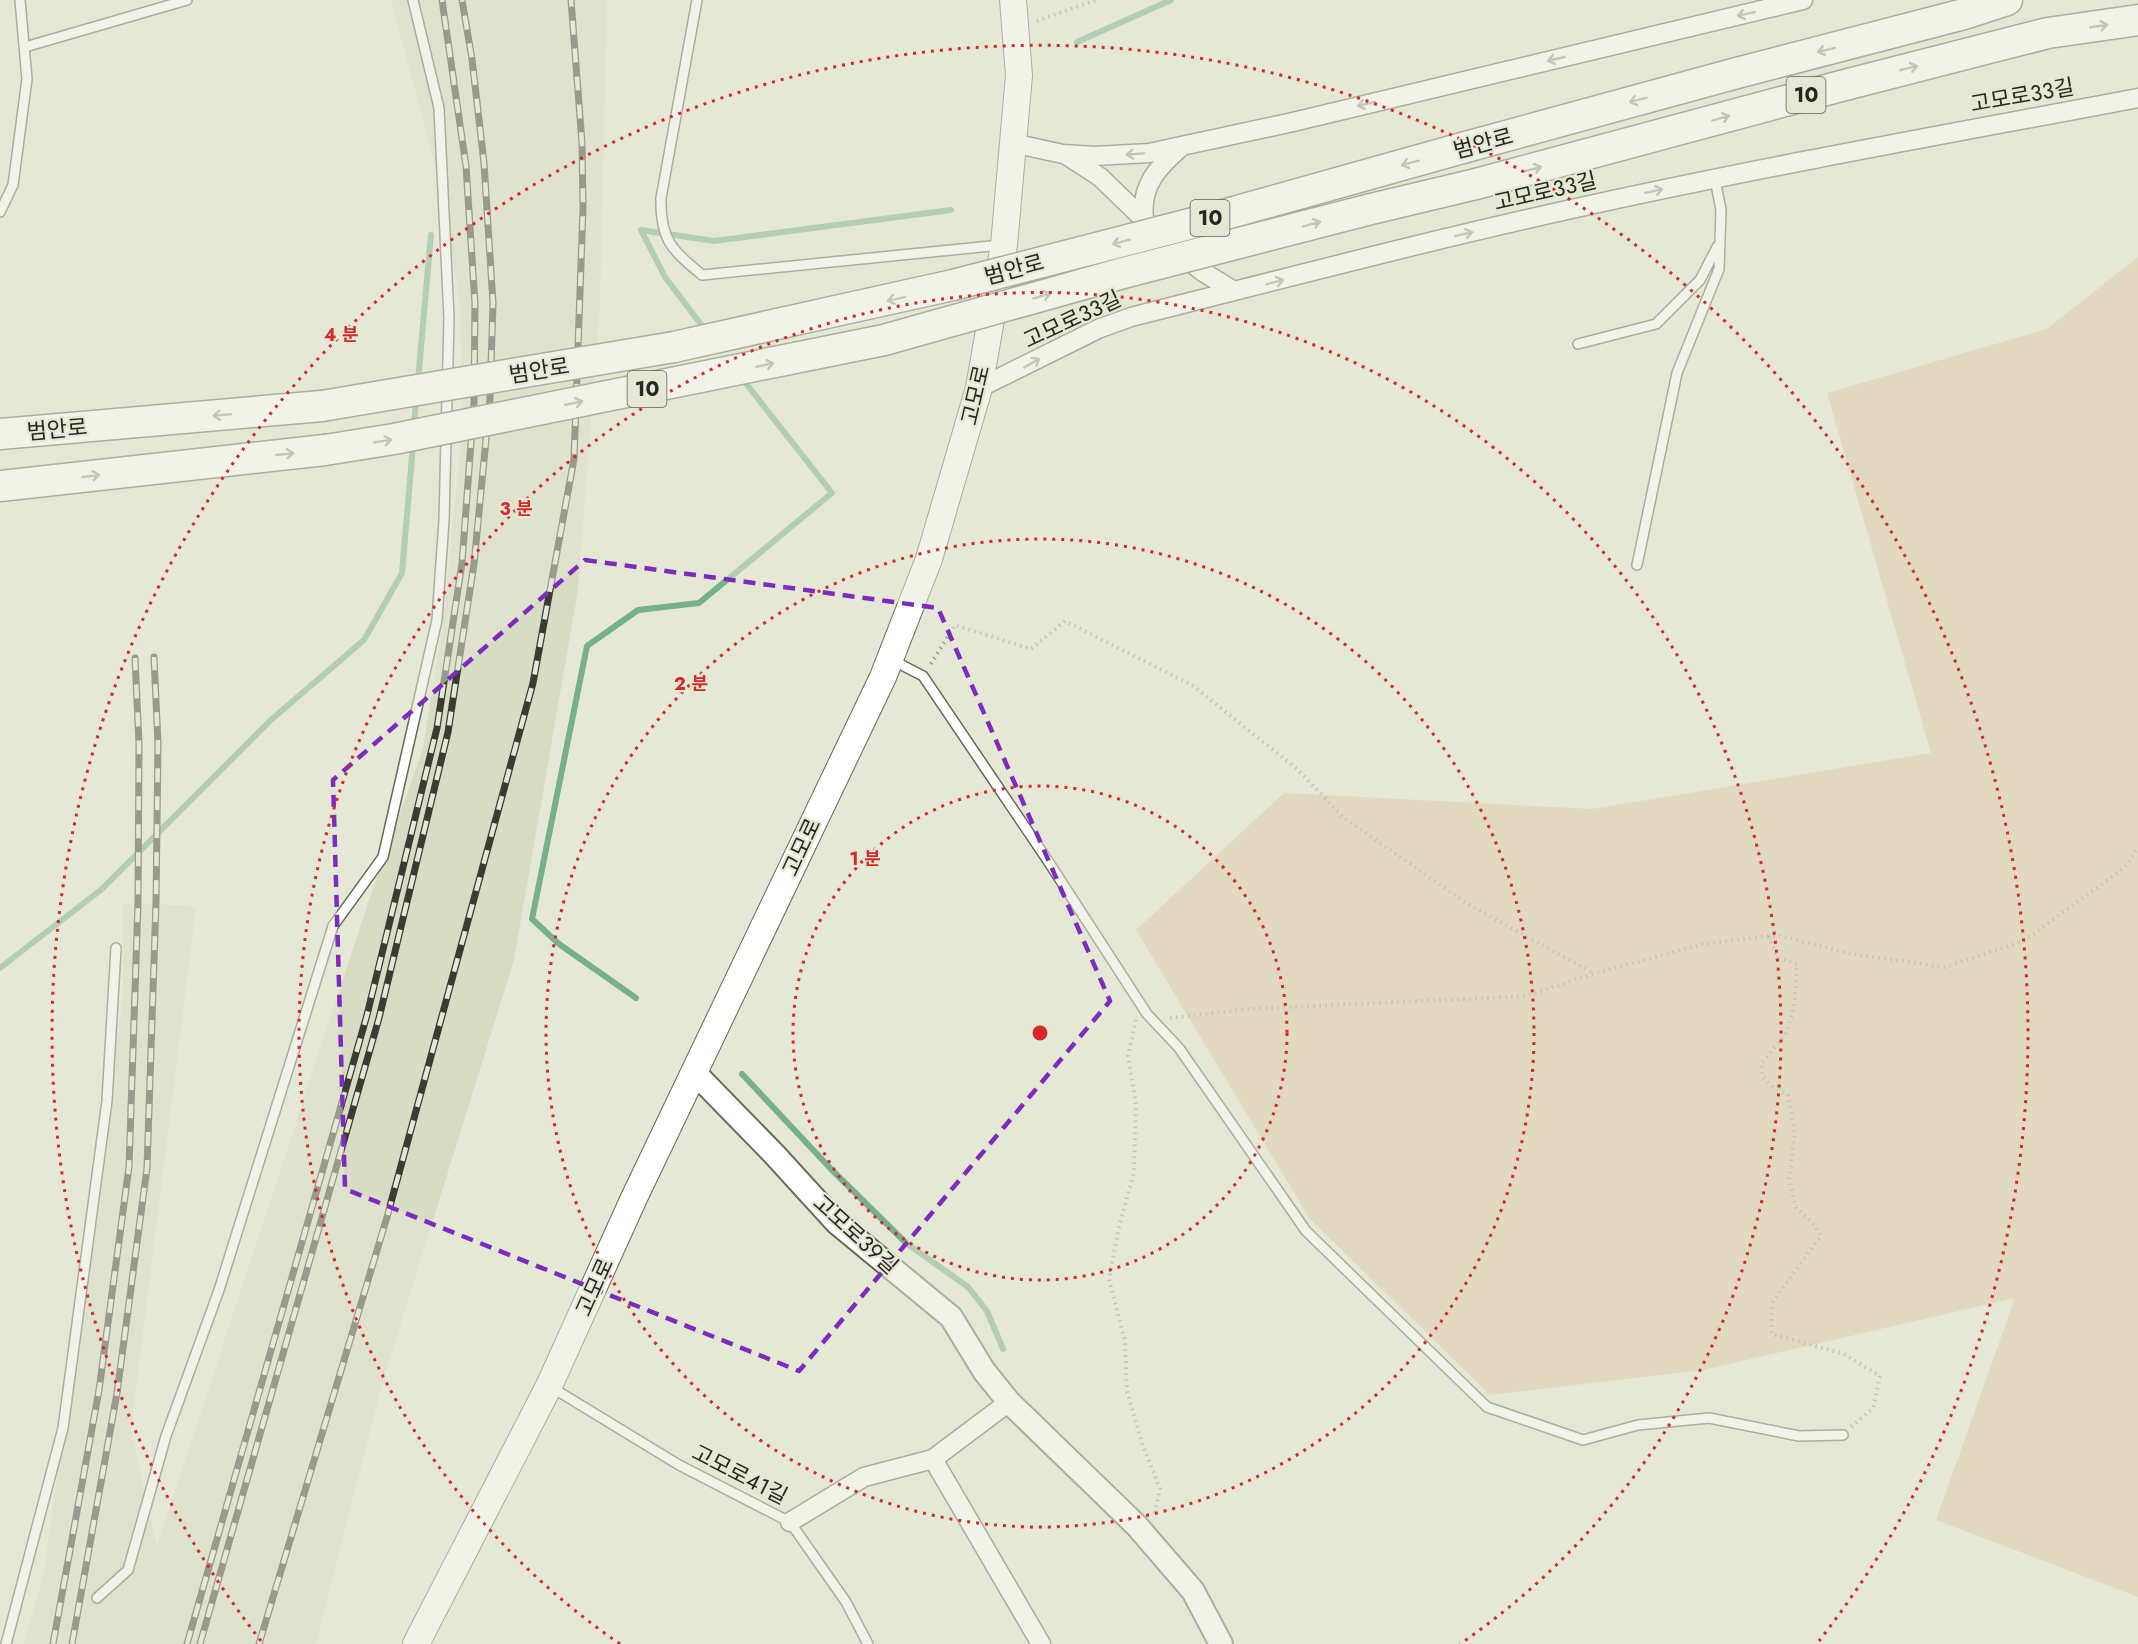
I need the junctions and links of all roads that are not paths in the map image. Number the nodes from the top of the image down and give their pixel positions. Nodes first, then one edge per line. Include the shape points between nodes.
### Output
1 (20, 0) edge
2 (187, 0) edge
3 (413, 0) edge
4 (697, 0) edge
5 (1013, 0) edge
6 (1803, 0) edge
7 (2007, 0) edge
8 (2138, 20) edge
9 (24, 48) junction
10 (2138, 98) edge
11 (1012, 143) junction
12 (1183, 146) junction
13 (1063, 154) junction
14 (1715, 179) junction
15 (0, 212) edge
16 (1144, 220) junction
17 (1719, 243) junction
18 (1004, 245) junction
19 (1234, 291) junction
20 (1578, 344) dead end
21 (979, 388) junction
22 (0, 434) edge
23 (0, 486) edge
24 (1637, 565) dead end
25 (890, 659) junction
26 (116, 948) dead end
27 (694, 1072) junction
28 (549, 1386) junction
29 (1009, 1402) junction
30 (1843, 1435) road end
31 (933, 1459) junction
32 (790, 1522) junction
33 (98, 1598) dead end
34 (6, 1644) edge
35 (416, 1644) edge
36 (868, 1644) edge
37 (1041, 1644) edge
38 (1221, 1644) edge

1 - 9 lane
2 - 9 lane
3 - 33 lane via 439,108 449,318 444,520 437,620 383,857 333,926 219,1290 166,1436 128,1570
4 - 18 lane via 661,211 665,237 682,259 702,275
5 - 11 main road, 고모로 via 1019,75
6 -> 12 street
7 -> 22 highway, 범안로 / 10, bridge via 1964,15 1737,73 1205,220 928,291 674,347 322,406
23 -> 8 highway, 범안로 / 10, bridge via 325,450 405,437 884,340 1123,273 2048,33
9 - 15 lane via 27,79 13,185
10 - 14 street, 고모로33길
11 - 13 street
11 - 18 main road, 고모로
12 -> 13 street via 1123,155
12 - 16 street via 1161,165 1148,184 1142,206
13 - 16 street via 1100,177
14 - 17 lane via 1720,210
19 -> 14 street, 고모로33길 via 1399,249
16 - 19 street via 1180,254
17 - 20 lane via 1700,280 1656,324
17 - 24 lane via 1719,269 1677,373
18 - 21 main road, 고모로
21 -> 19 street, 고모로33길 via 1120,321
21 - 25 main road, 고모로 via 929,559
25 - 27 main road, 고모로
25 - 30 lane via 923,676 1153,1021 1179,1048 1306,1231 1487,1407 1583,1440 1638,1425 1708,1418 1799,1436
26 - 34 lane via 107,1101 63,1428
27 - 28 main road, 고모로
27 - 29 street, 고모로39길 via 837,1223 951,1317 984,1371
28 - 32 lane, 고모로41길 via 679,1465
28 - 35 main road, 고모로
29 - 31 street
29 - 38 street, 고모로39길 via 1137,1526 1193,1591
31 - 32 street via 864,1477
31 - 37 street
32 - 36 lane, 고모로41길 via 846,1602

